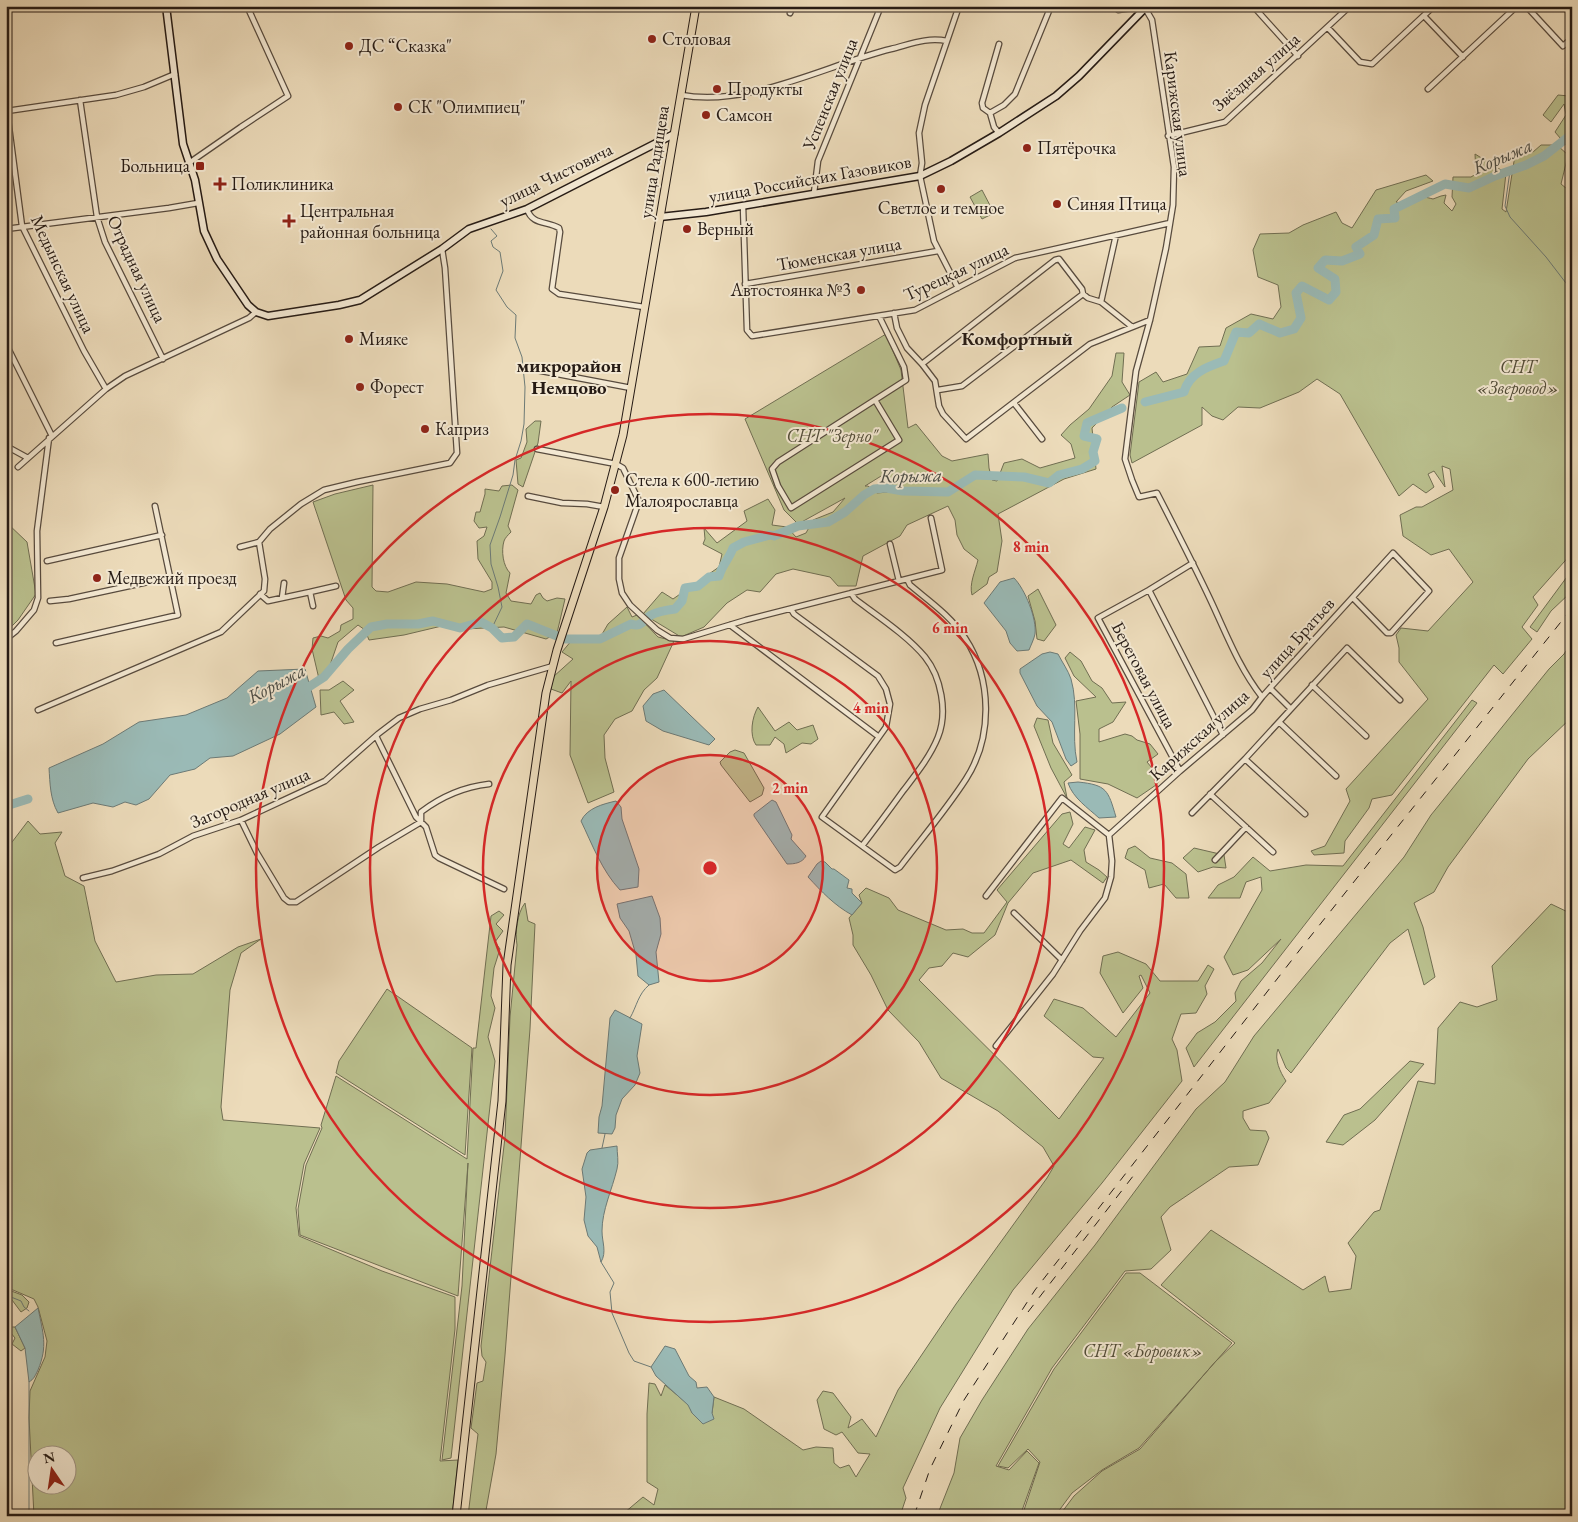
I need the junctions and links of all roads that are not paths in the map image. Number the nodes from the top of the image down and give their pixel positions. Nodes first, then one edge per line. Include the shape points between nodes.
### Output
1 (166, 6) edge
2 (247, 6) edge
3 (696, 6) edge
4 (793, 6) edge
5 (881, 6) edge
6 (959, 6) edge
7 (1051, 6) edge
8 (1115, 6) edge
9 (1134, 6) edge
10 (1253, 6) edge
11 (1350, 6) edge
12 (1434, 6) edge
13 (1517, 6) edge
14 (1526, 6) edge
15 (1146, 7) edge
16 (790, 14) dead end
17 (1424, 16) junction
18 (1328, 28) junction
19 (1572, 38) edge
20 (947, 41) junction
21 (998, 44) dead end
22 (1298, 56) junction
23 (860, 57) junction
24 (1463, 57) junction
25 (175, 74) junction
26 (1428, 89) dead end
27 (680, 95) junction
28 (80, 100) junction
29 (6, 104) edge
30 (7, 111) edge
31 (990, 113) junction
32 (674, 134) junction
33 (999, 134) junction
34 (1168, 136) junction
35 (189, 163) junction
36 (920, 176) junction
37 (814, 193) junction
38 (198, 203) junction
39 (743, 206) junction
40 (527, 209) junction
41 (97, 217) junction
42 (660, 217) junction
43 (1170, 223) junction
44 (22, 226) junction
45 (6, 228) edge
46 (1116, 235) junction
47 (442, 249) junction
48 (938, 251) junction
49 (745, 284) junction
50 (958, 288) junction
51 (1083, 294) junction
52 (1101, 302) junction
53 (644, 307) junction
54 (256, 312) junction
55 (894, 313) junction
56 (879, 316) junction
57 (1150, 320) junction
58 (1131, 326) junction
59 (6, 344) edge
60 (163, 358) junction
61 (922, 364) junction
62 (531, 369) dead end
63 (631, 388) junction
64 (106, 389) junction
65 (938, 390) junction
66 (876, 400) junction
67 (1014, 404) junction
68 (51, 437) junction
69 (1042, 439) dead end
70 (6, 446) edge
71 (537, 449) dead end
72 (28, 458) junction
73 (616, 464) junction
74 (18, 467) dead end
75 (528, 496) dead end
76 (155, 506) dead end
77 (604, 507) junction
78 (931, 518) dead end
79 (162, 535) junction
80 (259, 542) junction
81 (890, 544) dead end
82 (240, 547) dead end
83 (47, 561) dead end
84 (1193, 563) junction
85 (171, 577) junction
86 (907, 579) junction
87 (899, 581) junction
88 (284, 583) dead end
89 (336, 586) dead end
90 (1149, 590) junction
91 (310, 592) junction
92 (260, 594) junction
93 (851, 594) junction
94 (282, 598) junction
95 (1352, 598) junction
96 (50, 601) dead end
97 (313, 606) dead end
98 (791, 608) junction
99 (730, 625) junction
100 (6, 639) edge
101 (56, 643) dead end
102 (553, 666) junction
103 (1312, 685) junction
104 (1270, 688) junction
105 (1262, 697) junction
106 (1400, 700) dead end
107 (1291, 708) junction
108 (38, 710) dead end
109 (1279, 722) junction
110 (1223, 735) junction
111 (376, 736) junction
112 (1366, 736) dead end
113 (879, 737) junction
114 (1245, 759) junction
115 (6, 760) edge
116 (6, 767) edge
117 (1180, 771) junction
118 (1336, 776) dead end
119 (489, 784) dead end
120 (1210, 794) junction
121 (1192, 813) dead end
122 (1305, 814) dead end
123 (241, 820) junction
124 (421, 822) junction
125 (1246, 827) junction
126 (1109, 835) junction
127 (862, 846) junction
128 (1273, 852) dead end
129 (1215, 860) dead end
130 (83, 878) dead end
131 (504, 889) dead end
132 (986, 896) dead end
133 (1014, 913) dead end
134 (1062, 960) junction
135 (996, 1046) dead end
136 (456, 1516) edge

1 - 25 street
2 - 35 street via 288,96
3 - 27 main road, улица Радищева
4 - 16 street
5 - 23 street, Успенская улица
6 - 20 street
7 - 31 street via 1015,94
8 - 9 street via 1118,10
10 - 22 street
11 - 18 street, Звёздная улица
12 - 17 street
13 - 24 street
14 - 19 street via 1563,46
15 - 33 street, улица Российских Газовиков via 1067,86
15 - 34 street, Карижская улица via 1152,20
17 - 18 street via 1372,64 1360,62
17 - 24 street
18 - 22 street, Звёздная улица
20 - 23 street via 934,38
20 - 36 street via 925,104 919,133
21 - 31 street via 982,103
22 - 34 street, Звёздная улица via 1225,122
23 - 27 street via 740,94 713,98
23 - 37 street, Успенская улица via 818,161
24 - 26 street
25 - 28 street via 144,87
25 - 35 street via 183,144
27 - 32 main road, улица Радищева
28 - 30 street
28 - 41 street, Отрадная улица
29 - 30 street, Медынская улица
30 - 44 street, Медынская улица
31 - 33 street
32 - 40 street, улица Чистовича
32 - 42 main road, улица Радищева
33 - 36 street, улица Российских Газовиков
34 - 43 street, Карижская улица via 1174,167
35 - 38 street
36 - 37 street, улица Российских Газовиков
36 - 48 street
37 - 39 street, улица Российских Газовиков
38 - 41 street
38 - 54 street via 210,248
39 - 42 street, улица Российских Газовиков
39 - 49 street
40 - 47 street, улица Чистовича via 469,229
40 - 53 street via 529,216 539,223 559,228 552,289 559,294
41 - 44 street
41 - 60 street, Отрадная улица via 105,242
42 - 53 main road, улица Радищева
43 - 46 street, Турецкая улица
43 - 57 street, Карижская улица
44 - 45 street
44 - 64 street, Медынская улица
46 - 50 street, Турецкая улица via 1015,258
46 - 52 street
47 - 54 street, улица Чистовича via 360,300 268,316
47 - 80 street via 453,370 457,453 454,459 450,463 324,490 301,504
48 - 49 street, Тюменская улица
48 - 50 street
49 - 56 street, Турецкая улица via 747,330 752,336
50 - 55 street, Турецкая улица via 916,310
51 - 52 street
51 - 61 street via 1059,259 1055,260
51 - 65 street via 962,386
52 - 58 street
53 - 63 main road, улица Радищева
54 - 60 street
55 - 56 street, Турецкая улица
55 - 61 street via 907,348
56 - 66 street via 904,367 906,380
57 - 58 street
57 - 84 street, Карижская улица via 1136,371 1125,459 1139,497 1157,493
58 - 67 street via 1090,344
59 - 68 street
60 - 64 street
61 - 65 street
62 - 63 street
63 - 73 main road, улица Радищева
64 - 68 street
65 - 67 street via 943,414 966,439
66 - 66 street via 778,462 772,469 791,508 899,440
67 - 69 street
68 - 72 street
68 - 100 street via 37,531 38,598 34,610
70 - 72 street
71 - 73 street
72 - 74 street
73 - 77 main road, улица Радищева
73 - 99 street via 623,468 639,501 619,558 622,593 630,605 670,638 683,639
75 - 77 street
76 - 79 street
77 - 102 main road, улица Радищева
78 - 86 street via 942,570
79 - 83 street
79 - 85 street
80 - 82 street
80 - 92 street via 265,579 264,591
81 - 87 street
84 - 90 street
84 - 105 street, Карижская улица via 1241,666
85 - 96 street
85 - 101 street via 178,615
86 - 87 street
86 - 127 street via 949,618 972,652 986,696 983,739 967,778 900,868 895,870
87 - 93 street
88 - 94 street
89 - 91 street
90 - 110 street
90 - 117 street, Береговая улица via 1098,618
91 - 94 street
91 - 97 street
92 - 94 street via 268,601
92 - 108 street via 221,632
93 - 98 street
93 - 127 street via 924,656 938,684 942,722 939,735 923,765
95 - 95 street, улица Братьев via 1393,553 1429,591 1391,633
95 - 104 street, улица Братьев
98 - 99 street
98 - 113 street via 794,614 878,676 890,704 886,727
99 - 113 street
102 - 111 street, Загородная улица via 420,709 399,718
102 - 136 main road, улица Радищева via 546,693 507,965 502,1102
103 - 106 street via 1347,648
103 - 107 street
103 - 112 street
104 - 105 street, улица Братьев
104 - 107 street
105 - 110 street, Карижская улица
107 - 109 street
109 - 114 street
109 - 118 street
110 - 117 street, Карижская улица
111 - 123 street, Загородная улица via 325,781
111 - 124 street
113 - 127 street via 822,817
114 - 120 street
114 - 122 street
115 - 116 street
117 - 126 street, Карижская улица
119 - 124 street via 473,786 440,799 421,812
120 - 121 street
120 - 125 street
123 - 124 street via 257,853 289,902 296,902
123 - 130 street, Загородная улица via 193,836 159,854
124 - 131 street via 426,827 435,855
125 - 128 street
125 - 129 street
126 - 132 street via 1062,798
126 - 134 street via 1112,862 1105,898
133 - 134 street
134 - 135 street

